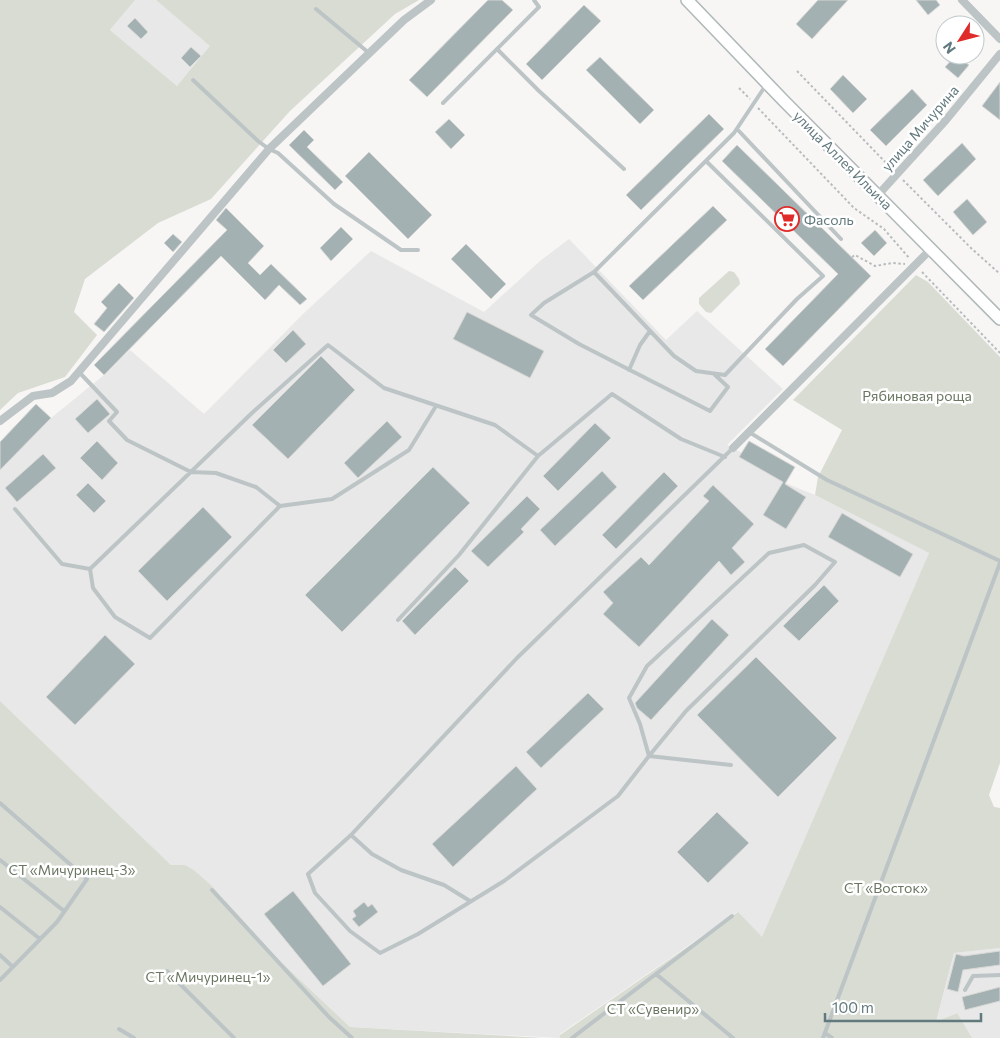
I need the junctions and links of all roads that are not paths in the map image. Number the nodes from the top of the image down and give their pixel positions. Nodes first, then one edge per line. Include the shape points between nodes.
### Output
1 (430, 0) edge
2 (534, 0) edge
3 (687, 0) edge
4 (962, 0) edge
5 (316, 9) dead end
6 (1000, 39) edge
7 (497, 49) junction
8 (369, 53) junction
9 (1000, 54) edge
10 (193, 80) dead end
11 (767, 83) junction
12 (443, 104) dead end
13 (737, 129) junction
14 (269, 149) junction
15 (706, 161) junction
16 (624, 169) dead end
17 (878, 195) junction
18 (841, 239) dead end
19 (931, 249) junction
20 (418, 250) dead end
21 (594, 272) junction
22 (1000, 319) edge
23 (650, 331) junction
24 (629, 370) junction
25 (79, 372) junction
26 (714, 374) junction
27 (436, 406) junction
28 (0, 421) edge
29 (748, 432) junction
30 (733, 448) joint
31 (538, 456) junction
32 (725, 457) junction
33 (191, 472) junction
34 (280, 506) junction
35 (15, 509) dead end
36 (1000, 562) edge
37 (90, 569) junction
38 (398, 620) dead end
39 (649, 756) junction
40 (731, 765) dead end
41 (0, 803) edge
42 (350, 835) junction
43 (0, 860) edge
44 (212, 890) dead end
45 (470, 902) junction
46 (0, 907) edge
47 (64, 911) junction
48 (732, 916) dead end
49 (40, 939) junction
50 (0, 955) edge
51 (13, 967) junction
52 (166, 971) dead end
53 (656, 974) junction
54 (1000, 976) edge
55 (0, 980) edge
56 (966, 990) dead end
57 (119, 1029) dead end
58 (825, 1033) junction
59 (134, 1038) edge
60 (234, 1038) edge
61 (352, 1038) edge
62 (572, 1038) edge
63 (733, 1038) edge
64 (823, 1038) edge
65 (832, 1038) edge

1 - 8 street
2 - 7 lane via 539,7
3 - 11 main road, улица Аллея Ильича
4 - 6 street
5 - 8 lane
7 - 12 lane
7 - 16 lane
8 - 14 street
9 - 17 street, улица Мичурина
10 - 14 lane
11 - 13 lane
11 - 17 main road, улица Аллея Ильича
13 - 15 lane
13 - 18 lane
14 - 20 lane via 278,153 334,204 401,250
14 - 25 street
15 - 21 lane
15 - 26 lane via 823,276 725,376
17 - 19 main road, улица Аллея Ильича
19 - 22 main road, улица Аллея Ильича
19 - 29 street
21 - 23 lane
21 - 24 lane via 544,303 531,315
23 - 24 lane
23 - 26 lane via 674,356 696,371
24 - 26 lane via 710,411 728,387
25 - 28 street via 52,393 33,396
25 - 33 lane via 117,412 109,422 127,440
27 - 31 lane via 495,425
27 - 33 lane via 384,388 328,345
27 - 34 lane via 410,450 332,499
29 - 30 street
29 - 36 lane via 827,480
30 - 32 lane
31 - 32 lane via 612,394 681,439
31 - 38 lane via 459,554
32 - 42 lane via 517,658
33 - 34 lane via 216,474 256,487
33 - 37 lane
34 - 37 lane via 150,638 115,616 93,588
35 - 37 lane via 62,564
36 - 58 lane
39 - 39 lane via 628,698 647,666 769,553 804,545 835,562 686,711
39 - 40 lane
39 - 45 lane via 618,796 504,881
41 - 47 lane via 87,879
42 - 45 lane via 372,854 401,870 444,885
42 - 45 lane via 308,874 315,893 338,919 380,952 418,934
43 - 47 lane
44 - 61 lane
46 - 49 lane
47 - 49 lane
48 - 53 lane
49 - 51 lane
50 - 51 lane
51 - 55 lane
52 - 60 lane
53 - 62 lane
53 - 63 lane
54 - 56 lane via 973,976
57 - 59 lane
58 - 64 lane
58 - 65 lane

